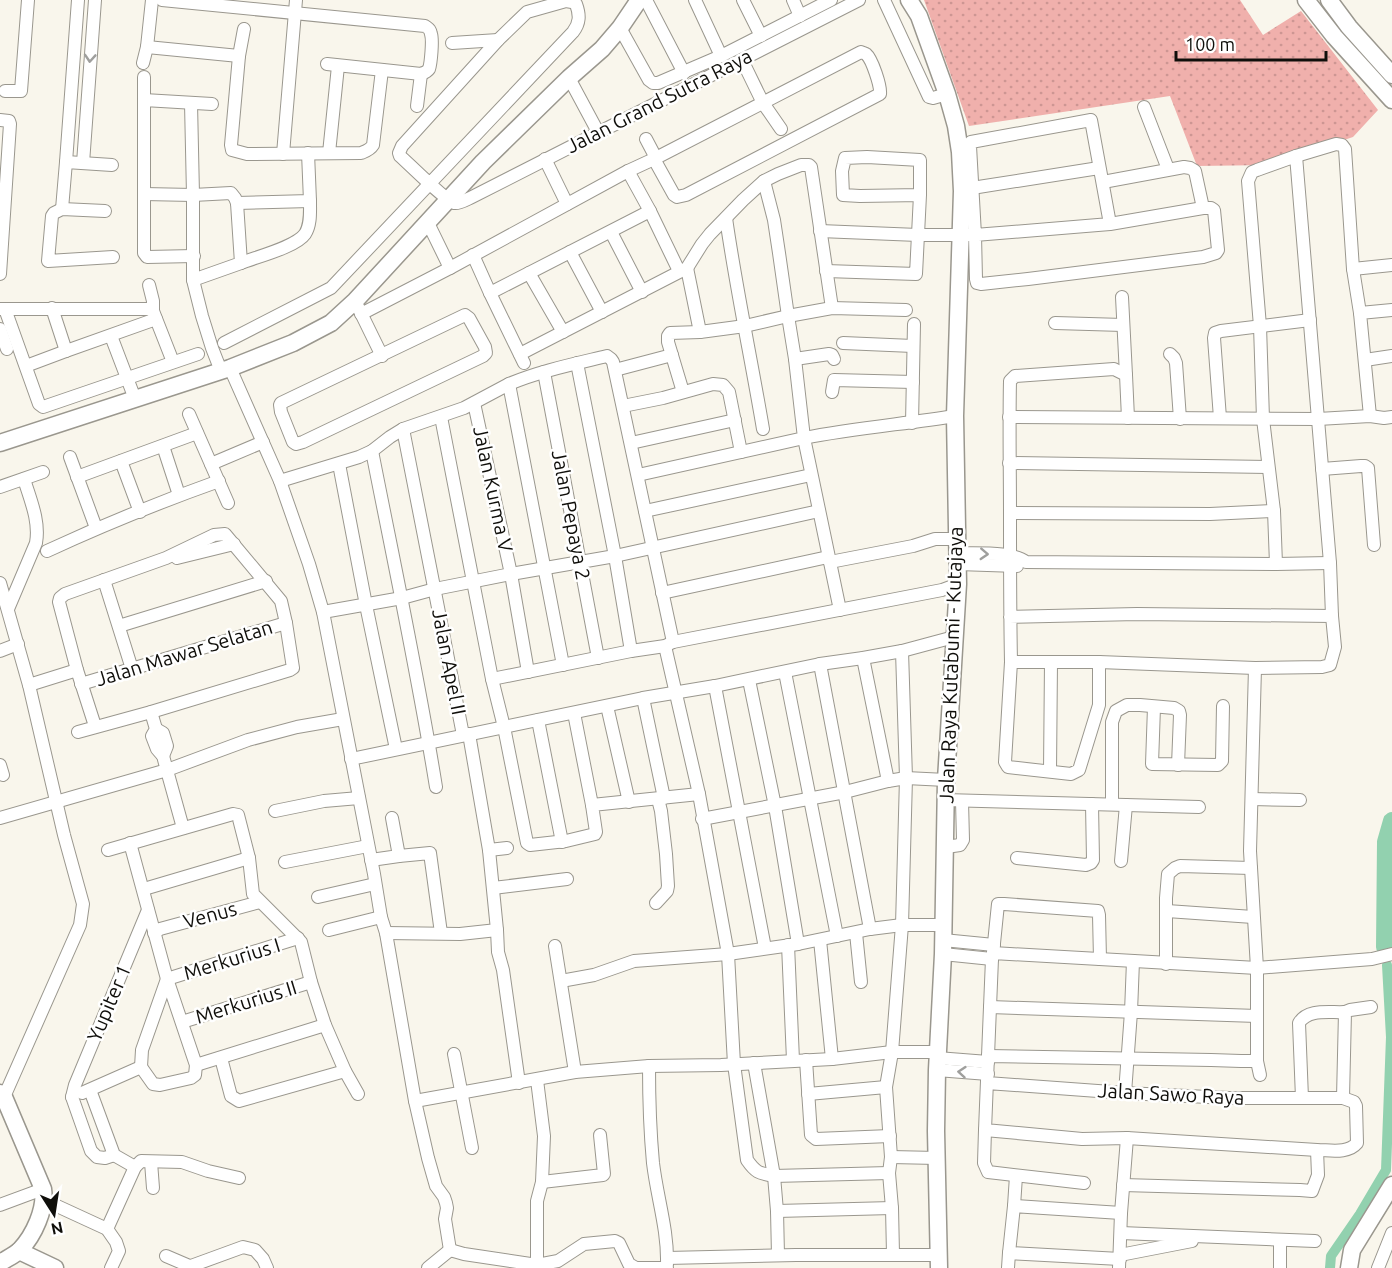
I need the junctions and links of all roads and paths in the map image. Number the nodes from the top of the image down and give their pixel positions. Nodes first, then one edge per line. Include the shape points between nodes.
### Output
1 (28, 0) edge
2 (78, 0) edge
3 (95, 0) edge
4 (152, 0) edge
5 (162, 0) edge
6 (296, 0) edge
7 (639, 0) edge
8 (646, 0) edge
9 (695, 0) edge
10 (743, 0) edge
11 (793, 0) edge
12 (831, 0) edge
13 (859, 0) edge
14 (885, 0) edge
15 (909, 0) edge
16 (1306, 0) edge
17 (1329, 0) edge
18 (296, 14) junction
19 (800, 16) junction
20 (620, 28) junction
21 (244, 29) dead end
22 (761, 36) junction
23 (498, 40) junction
24 (452, 44) dead end
25 (147, 47) junction
26 (239, 56) junction
27 (721, 56) junction
28 (742, 60) junction
29 (143, 63) dead end
30 (382, 70) junction
31 (684, 73) junction
32 (421, 74) junction
33 (1392, 75) edge
34 (144, 77) dead end
35 (569, 78) junction
36 (4, 91) dead end
37 (947, 94) junction
38 (144, 99) junction
39 (1392, 100) edge
40 (191, 103) junction
41 (763, 103) junction
42 (212, 104) dead end
43 (417, 106) dead end
44 (1144, 107) dead end
45 (0, 120) edge
46 (781, 129) dead end
47 (598, 132) junction
48 (646, 139) dead end
49 (308, 153) junction
50 (329, 153) junction
51 (283, 154) junction
52 (1296, 156) junction
53 (655, 158) junction
54 (545, 159) junction
55 (66, 162) junction
56 (4, 163) edge
57 (83, 163) junction
58 (112, 165) dead end
59 (1100, 168) junction
60 (1168, 169) junction
61 (628, 171) junction
62 (764, 181) junction
63 (1102, 182) junction
64 (431, 185) junction
65 (972, 188) junction
66 (144, 194) junction
67 (193, 195) junction
68 (920, 195) junction
69 (2, 200) edge
70 (310, 201) junction
71 (451, 201) junction
72 (237, 203) junction
73 (567, 204) junction
74 (1203, 208) junction
75 (62, 209) junction
76 (105, 211) dead end
77 (650, 211) junction
78 (726, 218) junction
79 (428, 223) junction
80 (1110, 225) junction
81 (820, 231) junction
82 (610, 232) junction
83 (918, 235) junction
84 (968, 235) junction
85 (1, 239) edge
86 (570, 252) junction
87 (473, 255) junction
88 (194, 256) junction
89 (113, 257) dead end
90 (241, 263) junction
91 (1392, 265) edge
92 (450, 268) junction
93 (683, 269) junction
94 (1353, 269) junction
95 (826, 271) junction
96 (529, 273) junction
97 (0, 274) edge
98 (193, 280) junction
99 (149, 285) dead end
100 (642, 292) junction
101 (490, 293) junction
102 (1122, 297) dead end
103 (52, 308) junction
104 (358, 308) junction
105 (832, 308) junction
106 (2, 309) edge
107 (906, 310) dead end
108 (1392, 310) edge
109 (603, 312) junction
110 (1360, 313) junction
111 (155, 315) junction
112 (788, 316) junction
113 (1310, 320) junction
114 (1055, 323) dead end
115 (914, 324) dead end
116 (1123, 325) junction
117 (745, 326) junction
118 (1260, 326) junction
119 (0, 329) edge
120 (563, 332) junction
121 (700, 332) junction
122 (111, 336) junction
123 (843, 343) dead end
124 (914, 346) junction
125 (219, 348) junction
126 (8, 349) edge
127 (66, 351) junction
128 (198, 354) dead end
129 (1170, 354) dead end
130 (672, 355) junction
131 (382, 356) junction
132 (1392, 356) edge
133 (795, 358) junction
134 (834, 359) dead end
135 (1365, 360) junction
136 (173, 362) junction
137 (577, 363) junction
138 (26, 366) junction
139 (223, 369) junction
140 (615, 370) junction
141 (543, 372) junction
142 (1126, 375) junction
143 (127, 380) junction
144 (913, 382) junction
145 (509, 384) junction
146 (683, 392) junction
147 (832, 392) dead end
148 (134, 398) junction
149 (474, 404) junction
150 (622, 406) junction
151 (189, 414) dead end
152 (955, 416) junction
153 (1370, 416) junction
154 (441, 417) junction
155 (1009, 417) junction
156 (1392, 417) edge
157 (1128, 418) junction
158 (1180, 418) junction
159 (1220, 418) junction
160 (1263, 419) junction
161 (1318, 419) junction
162 (735, 420) junction
163 (912, 423) junction
164 (403, 429) junction
165 (764, 429) dead end
166 (197, 433) junction
167 (804, 438) junction
168 (263, 442) junction
169 (0, 443) edge
170 (631, 443) junction
171 (163, 446) junction
172 (372, 451) junction
173 (741, 452) junction
174 (70, 457) dead end
175 (122, 461) junction
176 (1009, 463) junction
177 (211, 464) junction
178 (339, 464) junction
179 (1268, 467) junction
180 (1322, 469) junction
181 (43, 472) dead end
182 (811, 475) junction
183 (638, 476) junction
184 (77, 477) junction
185 (24, 478) junction
186 (219, 481) junction
187 (280, 481) junction
188 (0, 486) edge
189 (179, 495) junction
190 (228, 502) dead end
191 (645, 511) junction
192 (1274, 511) junction
193 (140, 512) junction
194 (819, 512) junction
195 (1010, 513) junction
196 (96, 528) junction
197 (1374, 545) dead end
198 (653, 548) junction
199 (47, 551) dead end
200 (958, 552) junction
201 (615, 556) junction
202 (829, 560) junction
203 (1010, 561) junction
204 (580, 562) junction
205 (1330, 563) junction
206 (1276, 564) junction
207 (544, 569) junction
208 (511, 574) junction
209 (104, 580) junction
210 (266, 581) junction
211 (473, 582) junction
212 (0, 583) edge
213 (958, 584) junction
214 (435, 589) junction
215 (662, 593) junction
216 (402, 598) junction
217 (366, 605) junction
218 (8, 609) junction
219 (840, 610) junction
220 (323, 612) junction
221 (1332, 616) junction
222 (1011, 617) junction
223 (286, 623) junction
224 (119, 626) junction
225 (954, 637) junction
226 (18, 644) junction
227 (669, 644) junction
228 (0, 651) edge
229 (631, 651) junction
230 (902, 651) junction
231 (598, 658) junction
232 (863, 658) junction
233 (1011, 662) junction
234 (1051, 662) junction
235 (1098, 662) junction
236 (820, 664) junction
237 (563, 665) junction
238 (1255, 668) junction
239 (132, 669) junction
240 (77, 670) junction
241 (528, 672) junction
242 (785, 672) junction
243 (492, 679) junction
244 (749, 680) junction
245 (81, 684) junction
246 (29, 685) junction
247 (715, 686) junction
248 (675, 693) junction
249 (643, 698) junction
250 (607, 706) junction
251 (1154, 706) junction
252 (1223, 706) dead end
253 (151, 712) junction
254 (574, 713) junction
255 (343, 719) junction
256 (538, 720) junction
257 (95, 726) junction
258 (504, 727) junction
259 (78, 732) dead end
260 (466, 735) junction
261 (429, 742) junction
262 (396, 749) junction
263 (351, 759) junction
264 (1178, 765) junction
265 (167, 770) junction
266 (1050, 771) junction
267 (906, 778) junction
268 (946, 780) junction
269 (888, 781) junction
270 (436, 787) dead end
271 (845, 792) junction
272 (699, 794) junction
273 (359, 798) junction
274 (1252, 798) junction
275 (661, 799) junction
276 (809, 799) junction
277 (945, 800) junction
278 (1300, 800) dead end
279 (57, 801) junction
280 (962, 801) junction
281 (629, 802) junction
282 (1092, 804) junction
283 (1112, 804) junction
284 (592, 805) junction
285 (1126, 805) junction
286 (775, 806) junction
287 (1199, 807) dead end
288 (275, 811) dead end
289 (739, 812) junction
290 (0, 818) edge
291 (392, 818) dead end
292 (702, 819) junction
293 (183, 828) junction
294 (562, 842) junction
295 (130, 843) junction
296 (368, 846) junction
297 (946, 847) junction
298 (507, 848) dead end
299 (108, 850) dead end
300 (489, 850) junction
301 (399, 856) junction
302 (249, 858) junction
303 (1017, 858) dead end
304 (371, 860) junction
305 (1121, 861) dead end
306 (285, 862) dead end
307 (1251, 868) junction
308 (567, 879) dead end
309 (375, 884) junction
310 (494, 888) junction
311 (144, 889) junction
312 (318, 897) dead end
313 (260, 902) junction
314 (656, 903) dead end
315 (148, 910) junction
316 (1167, 912) junction
317 (1253, 916) junction
318 (381, 917) junction
319 (902, 925) junction
320 (870, 929) junction
321 (329, 930) dead end
322 (497, 930) junction
323 (157, 931) junction
324 (386, 933) junction
325 (441, 933) junction
326 (856, 933) junction
327 (837, 936) junction
328 (298, 938) junction
329 (820, 940) junction
330 (943, 940) junction
331 (793, 945) junction
332 (555, 946) dead end
333 (765, 948) junction
334 (993, 952) junction
335 (728, 954) junction
336 (1392, 954) edge
337 (1100, 959) junction
338 (1132, 961) junction
339 (1166, 963) junction
340 (1257, 968) junction
341 (167, 979) junction
342 (561, 981) junction
343 (311, 982) junction
344 (861, 982) dead end
345 (990, 1007) junction
346 (1371, 1007) dead end
347 (1131, 1012) junction
348 (1345, 1012) junction
349 (1257, 1016) junction
350 (182, 1022) junction
351 (325, 1025) junction
352 (892, 1052) junction
353 (454, 1054) dead end
354 (221, 1058) junction
355 (1127, 1058) junction
356 (832, 1059) junction
357 (793, 1060) junction
358 (806, 1060) junction
359 (937, 1060) junction
360 (1257, 1060) junction
361 (754, 1063) junction
362 (734, 1064) junction
363 (196, 1065) junction
364 (649, 1066) junction
365 (141, 1067) junction
366 (988, 1069) junction
367 (345, 1071) junction
368 (575, 1072) junction
369 (1260, 1076) dead end
370 (537, 1080) junction
371 (519, 1083) junction
372 (886, 1087) junction
373 (90, 1090) junction
374 (463, 1093) junction
375 (1125, 1093) junction
376 (358, 1094) dead end
377 (808, 1094) junction
378 (2, 1095) edge
379 (72, 1097) junction
380 (1302, 1098) junction
381 (1348, 1100) junction
382 (415, 1101) junction
383 (985, 1130) junction
384 (600, 1135) dead end
385 (890, 1136) junction
386 (1127, 1138) junction
387 (472, 1148) dead end
388 (1317, 1150) junction
389 (114, 1155) junction
390 (891, 1157) junction
391 (937, 1158) junction
392 (151, 1162) junction
393 (135, 1167) junction
394 (889, 1173) junction
395 (774, 1176) junction
396 (1016, 1176) junction
397 (239, 1178) dead end
398 (542, 1182) junction
399 (1084, 1183) dead end
400 (1123, 1185) junction
401 (1392, 1185) edge
402 (153, 1188) dead end
403 (44, 1195) junction
404 (0, 1205) edge
405 (1014, 1206) junction
406 (892, 1208) junction
407 (777, 1211) junction
408 (1121, 1213) junction
409 (107, 1229) junction
410 (1121, 1233) junction
411 (1392, 1233) edge
412 (1211, 1237) junction
413 (1280, 1240) junction
414 (1315, 1241) dead end
415 (450, 1250) junction
416 (20, 1251) junction
417 (1009, 1253) junction
418 (893, 1254) junction
419 (778, 1255) junction
420 (166, 1256) dead end
421 (667, 1258) junction
422 (940, 1261) edge
423 (1120, 1261) edge
424 (0, 1263) edge
425 (537, 1266) edge
426 (193, 1267) edge
427 (55, 1268) edge
428 (111, 1268) edge
429 (267, 1268) edge
430 (428, 1268) edge
431 (1008, 1268) edge
432 (1280, 1268) edge
433 (1349, 1268) edge
434 (1378, 1268) edge

1 - 36 street via 21,91
2 - 55 street
3 -> 57 street
4 - 25 street
5 - 18 street
6 - 18 street
7 - 20 street
8 - 31 street
9 - 27 street
10 - 22 street
11 - 19 street
12 - 19 street
13 - 28 street, Jalan Grand Sutra Raya
14 - 37 street via 929,97
15 - 37 street, Jalan Raya Kutabumi - Kutajaya via 919,16
16 - 39 street
17 - 33 street
18 - 32 street via 425,26 432,42 428,71
18 - 51 street
19 - 22 street
20 - 31 street via 653,83
20 - 35 street
21 - 26 street
22 - 27 street
23 - 24 street
23 - 64 street via 402,146 400,156
23 - 64 street via 528,12 566,1 576,4 578,25 573,32
25 - 26 street
25 - 29 street
26 - 51 street via 231,148 247,154
27 - 31 street
28 - 41 street
28 - 47 street, Jalan Grand Sutra Raya
30 - 32 street
30 - 50 street via 373,145 361,153
30 - 50 street via 333,65
32 - 43 street
34 - 38 street
35 - 47 street
35 - 71 street via 483,162
37 - 84 street, Jalan Raya Kutabumi - Kutajaya via 960,152
38 - 40 street
38 - 66 street
40 - 42 street
40 - 67 street
41 - 46 street
41 - 53 street
41 - 53 street via 861,52 868,57 881,90 880,94 686,195 674,195
44 - 60 street
45 - 56 street via 10,124
47 - 54 street, Jalan Grand Sutra Raya
48 - 53 street
49 - 50 street
49 - 51 street
49 - 70 street
52 - 94 street via 1336,144 1344,147
52 - 113 street
52 - 118 street via 1252,172 1248,181
53 - 61 street
54 - 71 street, Jalan Grand Sutra Raya
54 - 73 street
55 - 57 street
55 - 75 street
56 - 69 street
57 - 58 street
59 - 63 street
59 - 65 street
59 - 65 street via 1091,120 971,142
60 - 63 street
60 - 74 street via 1184,167 1194,171
61 - 73 street
61 - 77 street
62 - 78 street
62 - 81 street via 809,165
62 - 112 street via 774,220
63 - 80 street
64 - 71 street
64 - 125 street via 331,288
65 - 84 street
66 - 67 street
66 - 88 street via 139,256
67 - 72 street via 231,194
67 - 88 street
68 - 68 street via 843,195 844,159 919,160
68 - 83 street
69 - 85 street
70 - 72 street
70 - 90 street via 305,235 288,246
71 - 79 street
72 - 90 street
73 - 87 street
74 - 80 street
74 - 84 street via 1214,210 1219,247 1216,254 1029,279 977,283
75 - 76 street
75 - 89 street via 52,216 48,261
77 - 82 street
77 - 93 street
78 - 93 street
78 - 117 street
79 - 92 street
79 - 104 street
80 - 84 street
81 - 83 street
81 - 95 street
82 - 86 street
82 - 100 street
83 - 84 street
83 - 95 street via 916,274
84 - 152 street, Jalan Raya Kutabumi - Kutajaya
85 - 97 street
86 - 96 street
86 - 109 street
87 - 92 street
87 - 101 street
88 - 98 street
90 - 98 street
91 - 94 street
92 - 104 street
93 - 100 street
93 - 121 street
94 - 110 street
95 - 105 street
96 - 101 street
96 - 120 street
98 - 125 street via 202,316
99 - 111 street
100 - 109 street
101 - 120 street via 522,358
102 - 116 street
103 - 106 street
103 - 111 street via 148,308
103 - 127 street
104 - 131 street
104 - 139 street via 293,344
105 - 107 street
105 - 112 street
106 - 126 street
108 - 110 street
109 - 120 street
110 - 135 street
111 - 122 street
111 - 136 street
112 - 117 street
112 - 133 street
113 - 118 street
113 - 161 street
114 - 116 street
115 - 124 street
116 - 142 street
117 - 121 street
117 - 165 street
118 - 159 street via 1215,333
118 - 160 street
119 - 126 street
121 - 130 street via 670,333 667,339
122 - 127 street
122 - 143 street
123 - 124 street
124 - 144 street
125 - 139 street
126 - 138 street
127 - 138 street
128 - 136 street
129 - 158 street via 1176,363
130 - 140 street
130 - 146 street
131 - 131 street via 281,403 293,442 303,442 486,353 465,315
132 - 135 street
133 - 134 street via 829,354
133 - 167 street
135 - 153 street
136 - 143 street
137 - 140 street via 607,356
137 - 141 street
137 - 201 street
138 - 143 street via 39,404 44,407
139 - 148 street
139 - 168 street
140 - 150 street
141 - 145 street
141 - 204 street, Jalan Pepaya 2
142 - 155 street via 1114,369 1015,376 1010,381
142 - 157 street
143 - 148 street
144 - 147 street via 834,380
144 - 163 street
145 - 149 street
145 - 207 street
146 - 150 street
146 - 162 street via 723,385 729,392
148 - 169 street
149 - 154 street
149 - 208 street, Jalan Kurma V
150 - 170 street
151 - 166 street
152 - 163 street
152 - 200 street, Jalan Raya Kutabumi - Kutajaya
153 - 156 street
153 - 161 street
154 - 164 street
154 - 211 street
155 - 157 street
155 - 176 street
157 - 158 street
158 - 159 street
159 - 160 street
160 - 161 street
160 - 179 street
161 - 180 street
162 - 170 street
162 - 173 street
163 - 167 street
164 - 172 street
164 - 214 street, Jalan Apel II
166 - 171 street
166 - 177 street
167 - 173 street
167 - 182 street
168 - 177 street
168 - 187 street
170 - 183 street
171 - 175 street
171 - 189 street
172 - 178 street
172 - 216 street
173 - 183 street
174 - 184 street
175 - 184 street
175 - 193 street
176 - 179 street
176 - 195 street
177 - 186 street
178 - 187 street
178 - 217 street
179 - 192 street
180 - 197 street via 1368,468
180 - 205 street
181 - 185 street
182 - 191 street
182 - 194 street
183 - 191 street
184 - 196 street
185 - 188 street
185 - 218 street via 38,532
186 - 189 street
186 - 190 street
187 - 220 street
189 - 193 street
191 - 198 street
192 - 195 street
192 - 206 street
193 - 196 street
194 - 198 street
194 - 202 street
195 - 203 street
196 - 199 street
198 - 201 street
198 - 215 street
200 - 202 street via 935,539
200 - 203 street
200 - 213 street, Jalan Raya Kutabumi - Kutajaya
201 - 204 street
201 - 229 street
202 - 215 street
202 - 219 street
203 - 206 street via 1021,566 1026,562
203 - 222 street
204 - 207 street
204 - 231 street, Jalan Pepaya 2
205 - 206 street
205 - 221 street
207 - 208 street
207 - 237 street
208 - 211 street
208 - 241 street, Jalan Kurma V
209 - 210 street via 225,534
209 - 224 street
209 - 240 street via 60,598
210 - 223 street via 281,601
210 - 224 street
211 - 214 street
211 - 243 street
212 - 218 street
213 - 219 street
213 - 225 street, Jalan Raya Kutabumi - Kutajaya
214 - 216 street
214 - 260 street, Jalan Apel II
215 - 227 street
216 - 217 street
216 - 261 street
217 - 220 street
217 - 262 street
218 - 226 street
219 - 227 street
220 - 255 street
221 - 222 street
221 - 238 street via 1335,647 1330,665
222 - 233 street
223 - 239 street, Jalan Mawar Selatan
223 - 253 street via 293,663 290,670
224 - 239 street
225 - 230 street
225 - 268 street, Jalan Raya Kutabumi - Kutajaya
226 - 228 street
226 - 246 street
227 - 229 street
227 - 248 street
229 - 231 street
230 - 232 street
230 - 267 street
231 - 237 street
232 - 236 street
232 - 269 street
233 - 234 street
233 - 266 street via 1005,762 1008,767
234 - 235 street
234 - 266 street
235 - 238 street
235 - 266 street via 1099,705 1079,770 1071,774
236 - 242 street
236 - 271 street
237 - 241 street
238 - 274 street
239 - 245 street, Jalan Mawar Selatan
240 - 245 street
240 - 246 street
241 - 243 street
242 - 244 street
242 - 276 street
243 - 258 street
244 - 247 street
244 - 286 street
245 - 257 street
246 - 279 street
247 - 248 street
247 - 289 street
248 - 249 street
248 - 272 street
249 - 250 street
249 - 275 street
250 - 254 street
250 - 281 street
251 - 264 street via 1179,711
251 - 264 street via 1152,764
251 - 283 street via 1127,705 1116,711 1112,722
252 - 264 street via 1221,763
253 - 257 street
253 - 265 street via 156,729 163,733
254 - 256 street
254 - 284 street
255 - 263 street
255 - 265 street via 248,740
256 - 258 street
256 - 294 street
257 - 259 street
258 - 260 street
258 - 294 street via 527,843
260 - 261 street
260 - 300 street, Jalan Apel II
261 - 262 street
261 - 270 street
262 - 263 street
263 - 273 street
265 - 279 street
265 - 293 street
267 - 268 street
267 - 269 street
267 - 319 street
268 - 277 street, Jalan Raya Kutabumi - Kutajaya
269 - 271 street
271 - 276 street
271 - 320 street
272 - 275 street
272 - 292 street
273 - 288 street
273 - 296 street
274 - 278 street
274 - 307 street
275 - 281 street
275 - 314 street via 668,885
276 - 286 street
276 - 327 street
277 - 280 street
277 - 297 street, Jalan Raya Kutabumi - Kutajaya
279 - 290 street
279 - 378 street via 83,904 80,925
280 - 282 street
280 - 297 street via 963,840 960,845
281 - 284 street
282 - 283 street
282 - 303 street via 1091,863
283 - 285 street
284 - 294 street via 595,834
285 - 287 street
285 - 305 street
286 - 289 street
286 - 331 street
289 - 292 street
289 - 333 street
291 - 301 street
292 - 335 street
293 - 295 street
293 - 302 street via 238,815
295 - 299 street
295 - 311 street
296 - 304 street
296 - 306 street
297 - 330 street, Jalan Raya Kutabumi - Kutajaya
298 - 300 street
300 - 310 street, Jalan Apel II
301 - 304 street
301 - 325 street via 430,854
302 - 311 street
302 - 313 street via 254,894
304 - 309 street
307 - 316 street via 1175,868 1168,874
307 - 317 street
308 - 310 street
309 - 312 street
309 - 318 street
310 - 322 street, Jalan Apel II
311 - 315 street
313 - 323 street, Venus
313 - 328 street
315 - 323 street
315 - 379 street, Yupiter 1
316 - 317 street
316 - 339 street
317 - 340 street
318 - 321 street
318 - 324 street
319 - 320 street
319 - 330 street
319 - 352 street
320 - 326 street
322 - 325 street
322 - 371 street, Jalan Apel II
323 - 341 street
324 - 325 street
324 - 382 street
326 - 327 street
326 - 344 street
327 - 329 street
328 - 341 street, Merkurius I
328 - 343 street
329 - 331 street
329 - 356 street
330 - 334 street
330 - 359 street, Jalan Raya Kutabumi - Kutajaya
331 - 333 street
331 - 357 street
332 - 342 street
333 - 335 street
334 - 337 street
334 - 337 street via 998,904 1094,910 1099,915
334 - 345 street
335 - 342 street via 634,961
335 - 362 street
336 - 340 street
337 - 338 street
338 - 339 street
338 - 347 street
339 - 340 street
340 - 349 street
341 - 350 street
341 - 365 street via 142,1050
342 - 368 street
343 - 350 street, Merkurius II
343 - 351 street
345 - 347 street
345 - 366 street
346 - 348 street
347 - 349 street
347 - 355 street
348 - 380 street via 1308,1013 1299,1023
348 - 381 street
349 - 360 street
350 - 363 street
351 - 354 street
351 - 367 street
352 - 356 street
352 - 359 street
352 - 372 street
353 - 374 street
354 - 363 street
354 - 367 street via 231,1096 238,1101
355 - 360 street
355 - 366 street
355 - 375 street
356 - 358 street
357 - 358 street
357 - 361 street
358 - 377 street
359 - 366 street
359 - 391 street, Jalan Raya Kutabumi - Kutajaya
360 - 369 street
361 - 362 street
361 - 395 street
362 - 364 street
362 - 395 street via 746,1159 754,1170
363 - 365 street via 191,1078 160,1085 153,1084
364 - 368 street
364 - 421 street via 653,1163
365 - 373 street
366 - 375 street, Jalan Sawo Raya
366 - 383 street
367 - 376 street
368 - 370 street
370 - 371 street
370 - 398 street via 544,1136
371 - 374 street
372 - 377 street
372 - 385 street
373 - 379 street
373 - 389 street
374 - 382 street
374 - 387 street
375 - 380 street, Jalan Sawo Raya
377 - 385 street via 813,1138
378 - 403 street
379 - 389 street via 97,1158
380 - 381 street, Jalan Sawo Raya
381 - 388 street via 1356,1106 1354,1147
382 - 415 street via 436,1186 446,1203
383 - 386 street
383 - 396 street via 984,1163 988,1172
384 - 398 street via 603,1176
385 - 390 street
386 - 388 street
386 - 400 street
388 - 400 street via 1318,1175 1312,1191
389 - 393 street
390 - 391 street
390 - 394 street
391 - 422 street, Jalan Raya Kutabumi - Kutajaya
392 - 393 street via 141,1161
392 - 397 street via 182,1162
392 - 402 street
393 - 409 street
394 - 395 street
394 - 406 street
395 - 407 street
396 - 399 street
396 - 405 street
398 - 425 street via 537,1201
400 - 408 street
401 - 433 street via 1352,1250
403 - 404 street
403 - 409 street
403 - 416 street via 37,1224
405 - 408 street
405 - 417 street
406 - 407 street
406 - 418 street
407 - 419 street
408 - 410 street
409 - 428 street via 118,1251
410 - 412 street
410 - 423 street
411 - 434 street
412 - 413 street
412 - 423 street
413 - 414 street
413 - 432 street
415 - 425 street
415 - 430 street
416 - 424 street
416 - 427 street
417 - 423 street
417 - 431 street
418 - 419 street
418 - 422 street
419 - 421 street
420 - 426 street
421 - 425 street via 667,1268 636,1268 629,1264 620,1243 615,1241 584,1244 558,1261
426 - 429 street via 243,1247 255,1250

